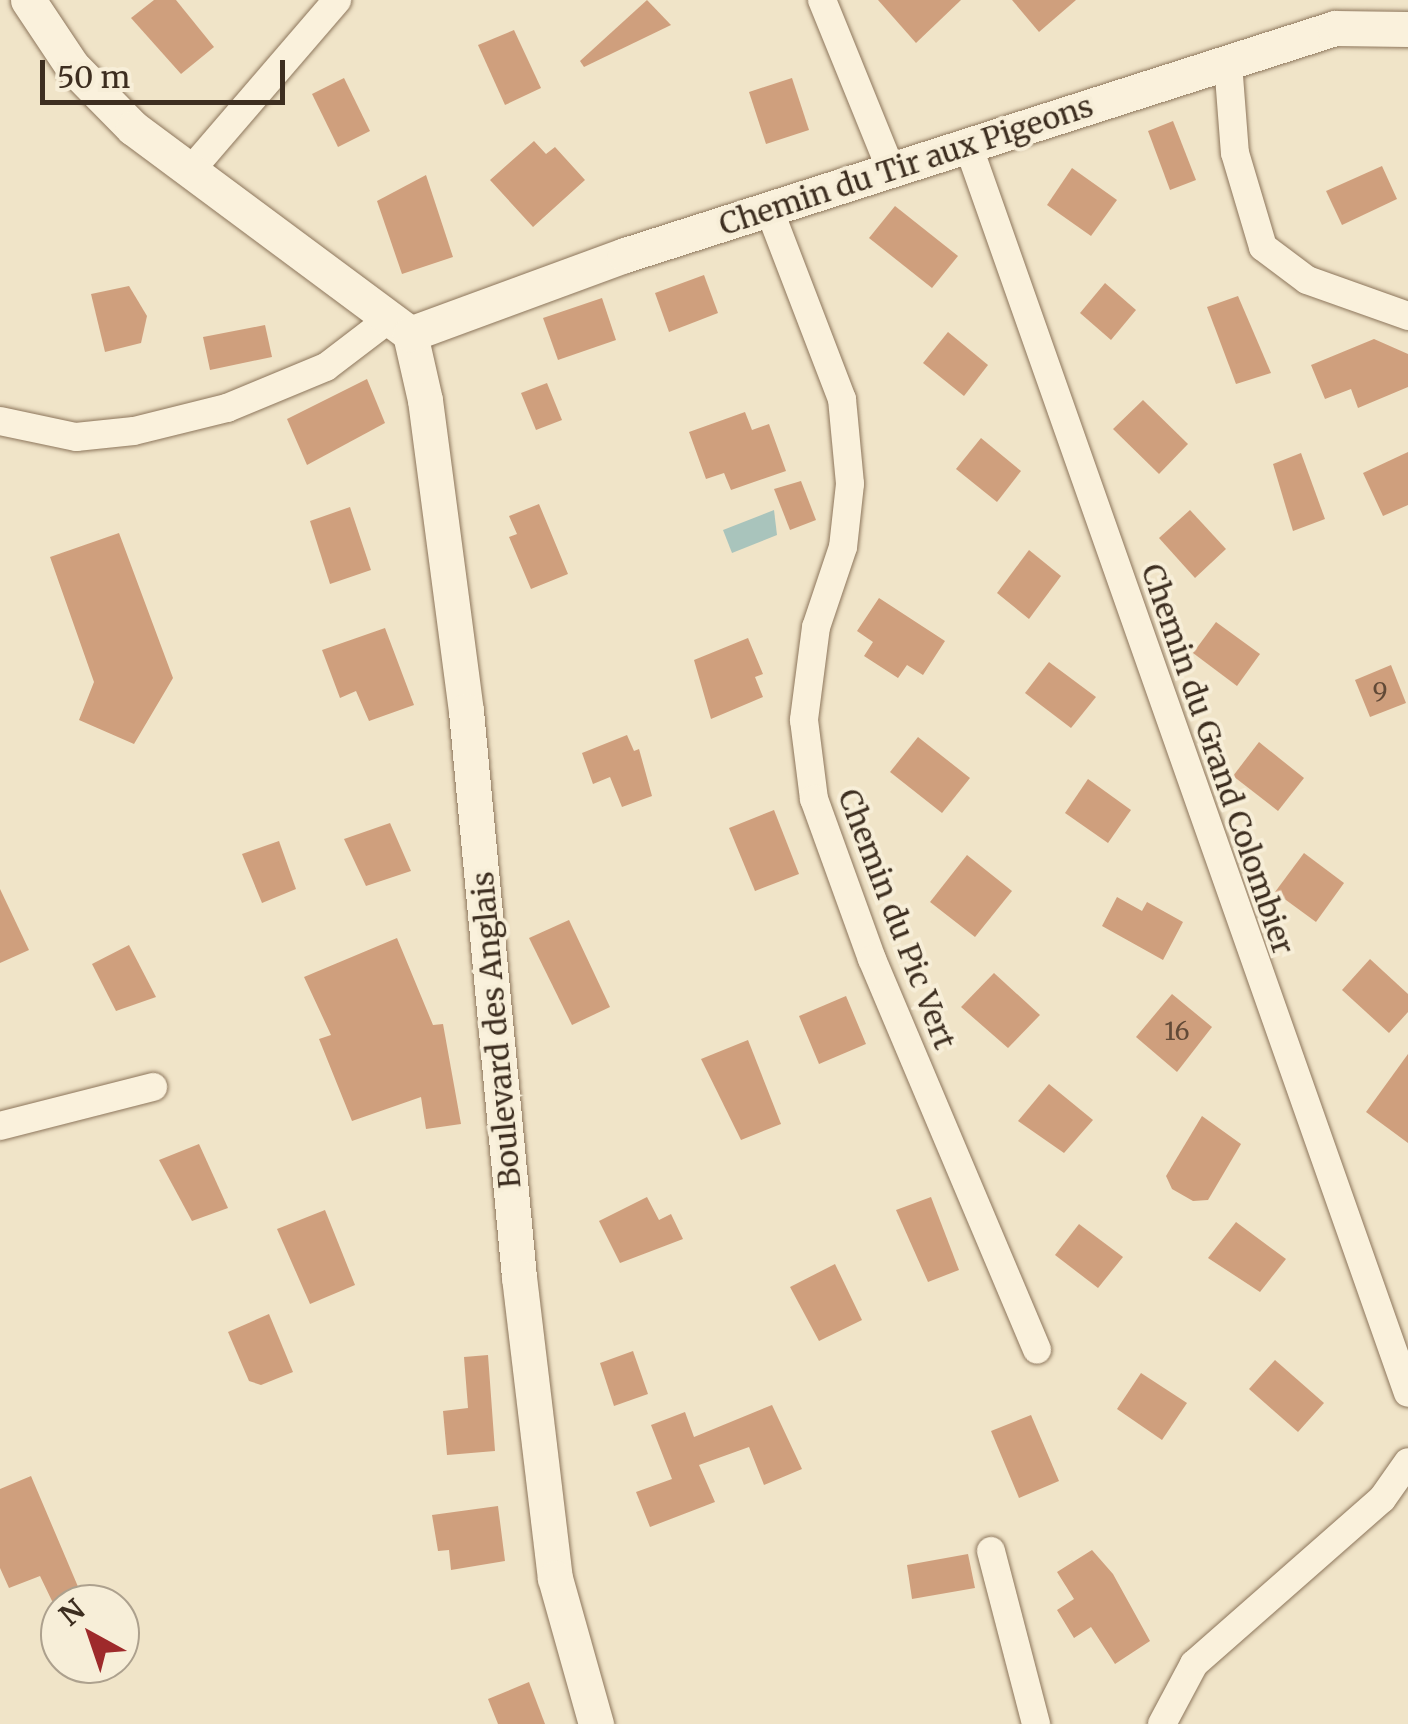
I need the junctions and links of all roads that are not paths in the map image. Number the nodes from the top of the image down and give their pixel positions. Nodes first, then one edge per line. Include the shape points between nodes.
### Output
1 (28, 0) edge
2 (337, 0) edge
3 (822, 0) edge
4 (1408, 30) edge
5 (1228, 63) junction
6 (968, 145) junction
7 (191, 170) junction
8 (890, 170) junction
9 (769, 209) junction
10 (1408, 316) edge
11 (400, 326) junction
12 (0, 421) edge
13 (153, 1087) dead end
14 (0, 1126) edge
15 (1036, 1350) dead end
16 (1408, 1393) edge
17 (1408, 1462) edge
18 (991, 1552) dead end
19 (596, 1724) edge
20 (1036, 1724) edge
21 (1162, 1724) edge

1 - 7 street via 72,66 133,128
2 - 7 street
3 - 8 street
4 - 5 street, Chemin du Tir aux Pigeons via 1335,28
5 - 6 street, Chemin du Tir aux Pigeons
5 - 10 street via 1235,153 1264,247 1307,280
6 - 8 street, Chemin du Tir aux Pigeons
6 - 16 street, Chemin du Grand Colombier
7 - 11 street
8 - 9 street, Chemin du Tir aux Pigeons
9 - 11 street, Chemin du Tir aux Pigeons
9 - 15 street, Chemin du Pic Vert via 842,399 850,484 844,547 816,627 804,720 814,799 872,960
11 - 12 street via 227,408 134,432 76,437
11 - 19 street, Boulevard des Anglais via 426,400 466,711 519,1277 555,1578
13 - 14 street
17 - 21 street via 1382,1498 1194,1664
18 - 20 street

